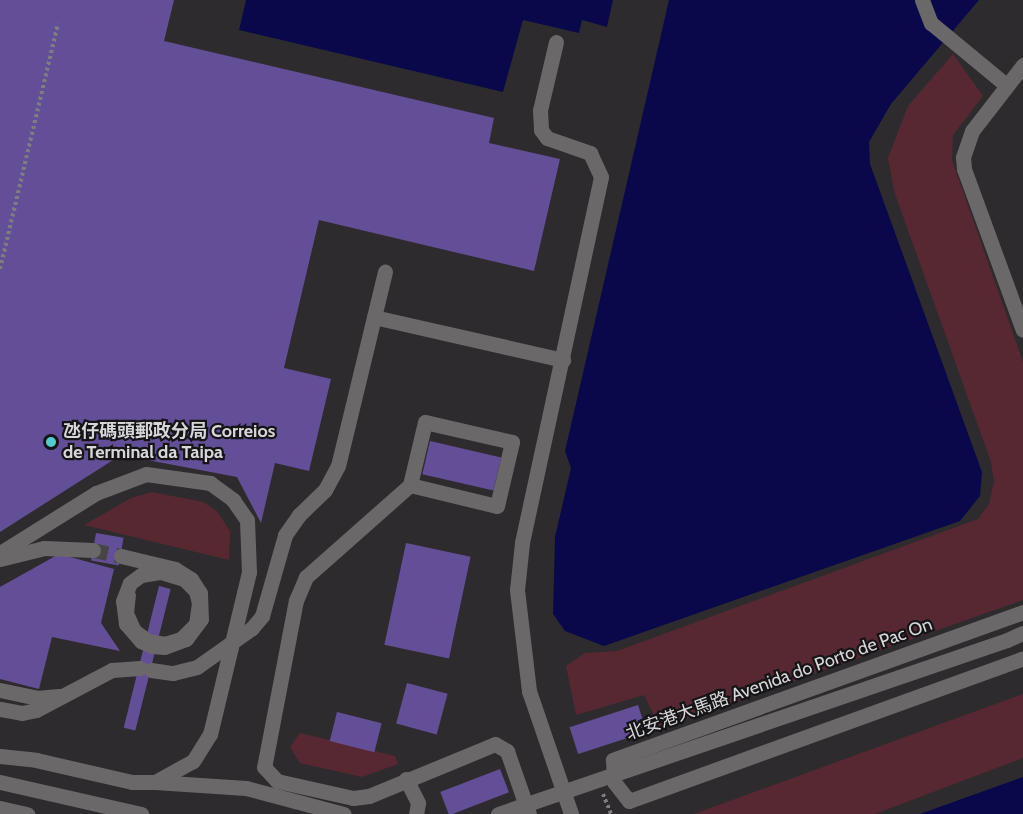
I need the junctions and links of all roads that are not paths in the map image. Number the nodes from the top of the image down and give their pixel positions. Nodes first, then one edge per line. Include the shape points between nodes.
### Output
1 (922, 0) edge
2 (556, 42) dead end
3 (1023, 65) edge
4 (1006, 85) junction
5 (385, 272) dead end
6 (374, 317) junction
7 (1022, 323) edge
8 (563, 360) junction
9 (410, 485) junction
10 (93, 550) tunnel mouth
11 (0, 553) edge
12 (121, 556) tunnel mouth
13 (0, 559) edge
14 (128, 595) dead end
15 (1023, 612) edge
16 (1023, 634) edge
17 (1023, 658) edge
18 (0, 690) edge
19 (77, 691) junction
20 (0, 709) edge
21 (0, 756) edge
22 (406, 779) junction
23 (0, 782) edge
24 (155, 782) junction
25 (0, 807) edge
26 (27, 814) edge
27 (141, 814) edge
28 (344, 814) edge
29 (416, 814) edge
30 (498, 814) edge
31 (529, 814) edge
32 (571, 814) edge

1 - 4 street via 931,23
2 - 8 street via 540,110 542,130 547,138 590,153 601,177
3 - 4 street
4 - 7 street via 972,131 963,157 964,169
5 - 6 street
6 - 8 street
6 - 19 street via 338,466 325,490 285,535 262,616 245,634 197,667 173,673 112,670
8 - 32 street via 522,543 516,590 529,691
9 - 9 street via 497,506 512,442 425,422
9 - 22 street via 306,577 296,600 264,758 264,767 277,781 341,798 369,796
10 - 13 street via 44,548
11 - 24 street, bridge via 96,493 146,474 210,483 233,500 246,520 249,572 210,734 193,761
12 - 14 street via 175,569 191,579 200,593 201,619 186,639 176,645 152,646 132,634 123,612 123,601 134,579 156,572 184,579 198,597 196,624 173,643 148,641 130,624 126,613
15 - 17 street, 北安港大馬路 Avenida do Porto de Pac On via 613,760 614,782 628,801
16 - 30 street, bridge
18 - 19 street via 37,698
19 - 20 street via 36,710 22,713
21 - 24 street, bridge via 36,760 122,780
22 - 29 street via 418,802
22 - 31 street via 495,744 502,745
23 - 27 street
24 - 28 street via 246,788
25 - 26 street

